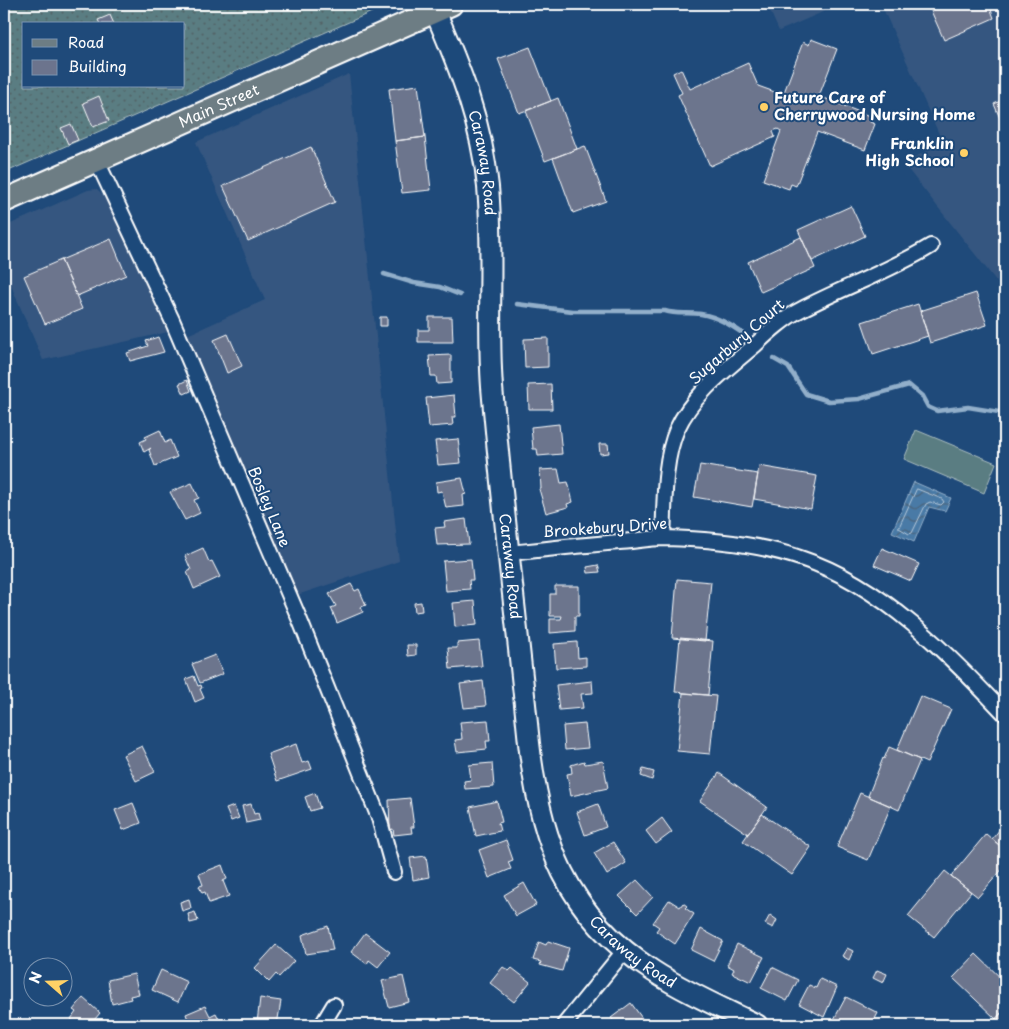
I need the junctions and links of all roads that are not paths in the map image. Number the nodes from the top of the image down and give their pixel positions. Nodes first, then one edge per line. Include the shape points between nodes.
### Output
1 (439, 6) edge
2 (97, 161) junction
3 (4, 201) edge
4 (931, 246) dead end
5 (663, 538) junction
6 (510, 553) junction
7 (1005, 714) edge
8 (394, 872) dead end
9 (625, 950) junction
10 (334, 1005) dead end
11 (322, 1025) edge
12 (564, 1025) edge
13 (757, 1025) edge

1 - 2 main road, Main Street
1 - 6 street, Caraway Road via 478,124 488,186 492,385
2 - 3 main road, Main Street
2 - 8 street, Bosley Lane via 172,320 299,618 379,818
4 - 5 street, Sugarbury Court via 901,264 800,310 698,396 672,446
5 - 6 street, Brookebury Drive
5 - 7 street, Brookebury Drive via 754,548 803,558 828,569 914,625
6 - 9 street, Caraway Road via 532,768 541,819 551,848 574,892
9 - 12 street
9 - 13 street, Caraway Road via 653,971
10 - 11 street

